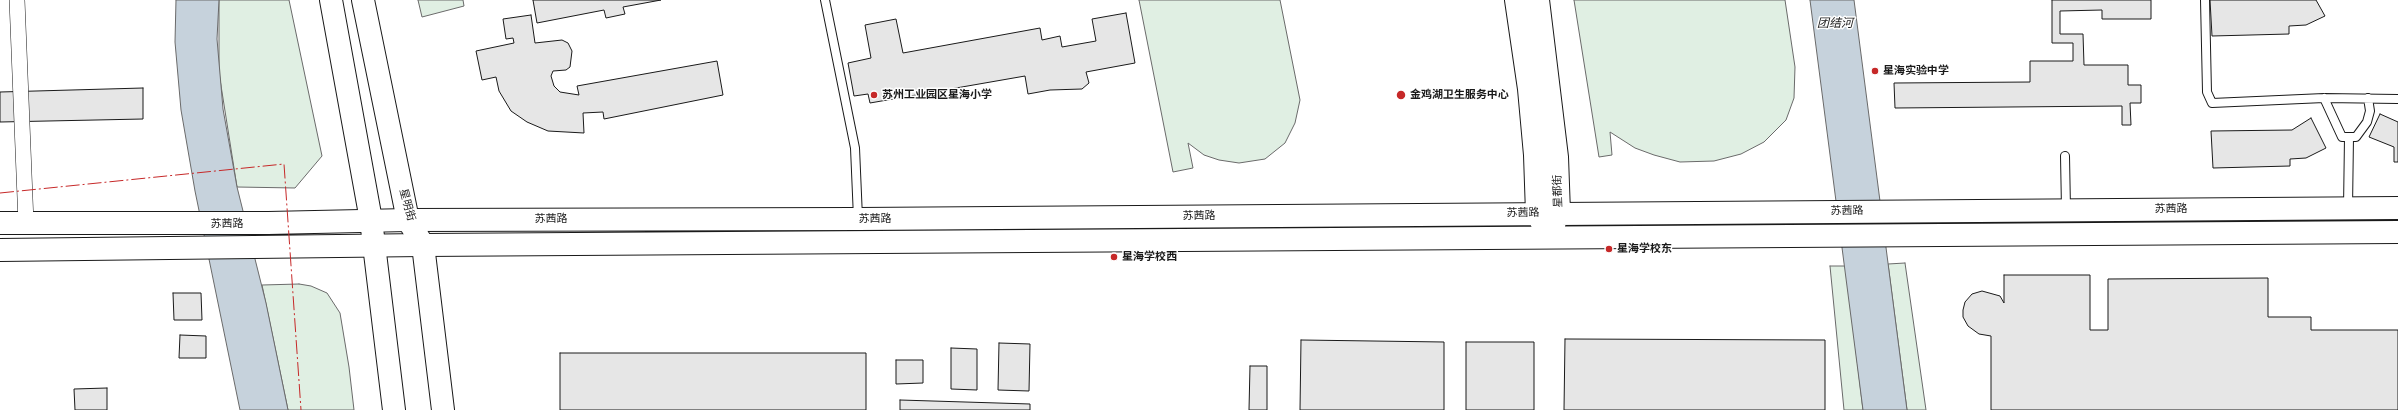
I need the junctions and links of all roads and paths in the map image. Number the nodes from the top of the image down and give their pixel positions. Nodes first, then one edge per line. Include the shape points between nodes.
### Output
1 (17, 0) edge
2 (331, 0) edge
3 (364, 0) edge
4 (825, 0) edge
5 (1516, 0) edge
6 (1538, 0) edge
7 (2205, 0) edge
8 (2324, 98) junction
9 (2368, 98) junction
10 (2398, 99) edge
11 (2348, 137) junction
12 (2065, 156) dead end
13 (2348, 208) junction
14 (2398, 208) edge
15 (2066, 210) junction
16 (1537, 213) junction
17 (1559, 213) junction
18 (858, 219) junction
19 (371, 220) junction
20 (408, 220) junction
21 (0, 223) edge
22 (26, 223) junction
23 (2398, 232) edge
24 (1549, 237) junction
25 (423, 244) junction
26 (375, 246) junction
27 (0, 250) edge
28 (394, 410) edge
29 (443, 410) edge

1 - 22 street
2 - 19 main road
3 - 20 main road, 星明街
4 - 18 lane via 855,148
5 - 16 main road, 星都街 via 1529,89
6 - 17 main road, 星都街 via 1557,156
7 - 8 lane via 2206,92 2212,102
8 - 9 lane
8 - 11 lane via 2342,137
9 - 10 lane
9 - 11 lane via 2370,111 2367,122 2356,137
11 - 13 lane
12 - 15 lane
13 - 14 main road, 苏茜路
13 - 15 main road, 苏茜路
15 - 17 main road, 苏茜路
16 - 17 main road, 苏茜路
16 - 18 main road, 苏茜路
16 - 24 main road, 星都街
17 - 24 main road, 星都街
18 - 20 main road, 苏茜路
19 - 20 main road, 苏茜路
19 - 22 main road, 苏茜路 via 268,224
19 - 26 main road
20 - 25 main road, 星明街
21 - 22 main road, 苏茜路
23 - 24 main road, 苏茜路
24 - 25 main road, 苏茜路
25 - 26 main road, 苏茜路
25 - 29 main road, 星明街
26 - 27 main road, 苏茜路
26 - 28 main road

